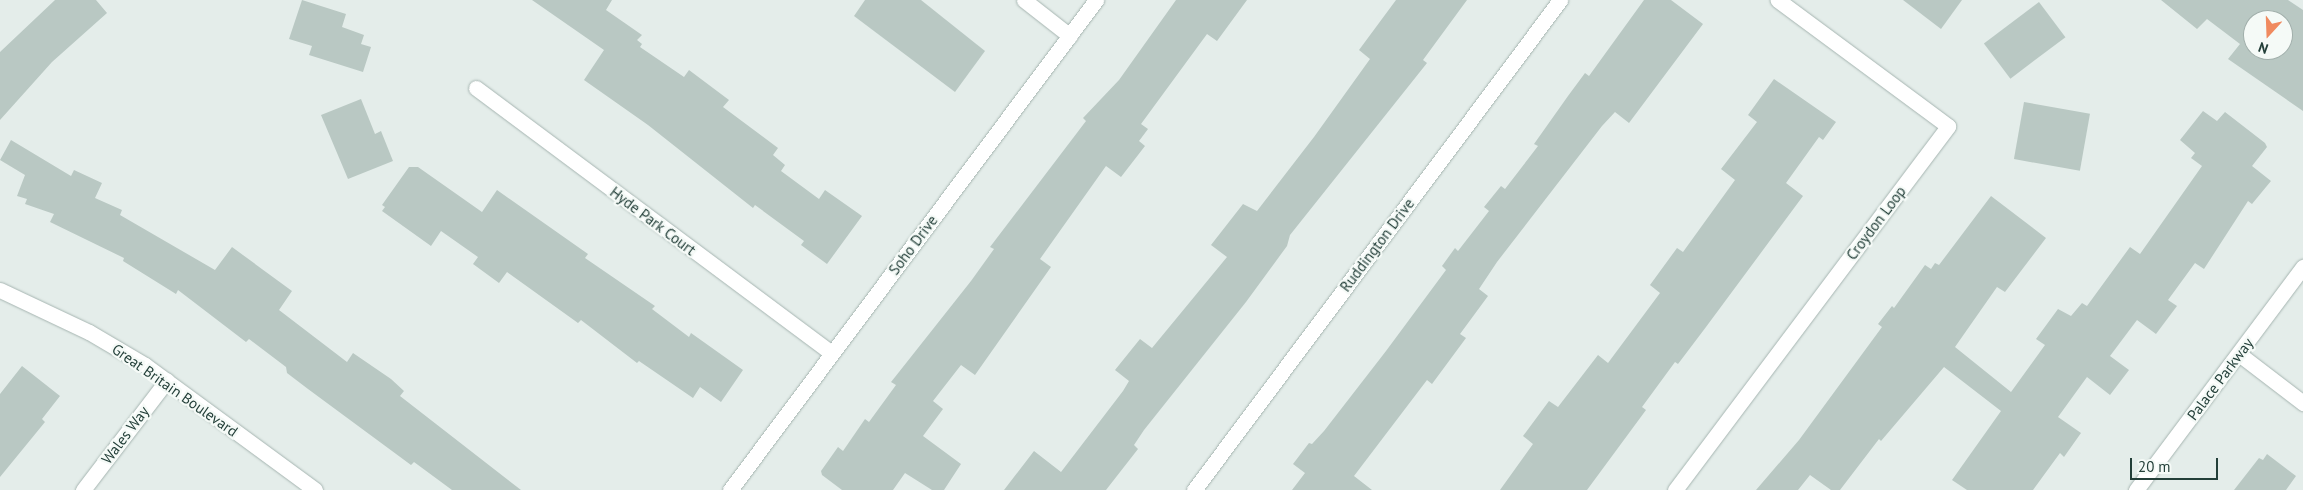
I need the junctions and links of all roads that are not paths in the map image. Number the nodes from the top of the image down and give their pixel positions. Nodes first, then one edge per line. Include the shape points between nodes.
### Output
1 (1024, 0) edge
2 (1096, 0) edge
3 (1560, 0) edge
4 (1778, 0) edge
5 (1070, 36) junction
6 (476, 88) dead end
7 (2303, 267) edge
8 (0, 290) edge
9 (831, 353) junction
10 (2239, 354) junction
11 (167, 380) junction
12 (2303, 403) edge
13 (83, 490) edge
14 (315, 490) edge
15 (730, 490) edge
16 (1194, 490) edge
17 (1676, 490) edge
18 (2136, 490) edge

1 - 5 street
2 - 5 street, Soho Drive
3 - 16 street, Ruddington Drive
4 - 17 street, Croydon Loop via 1948,126
5 - 9 street, Soho Drive
6 - 9 street, Hyde Park Court
7 - 10 street, Palace Parkway
8 - 11 street, Great Britain Boulevard via 89,332
9 - 15 street, Soho Drive
10 - 12 street
10 - 18 street, Palace Parkway
11 - 13 street, Wales Way
11 - 14 street, Great Britain Boulevard

